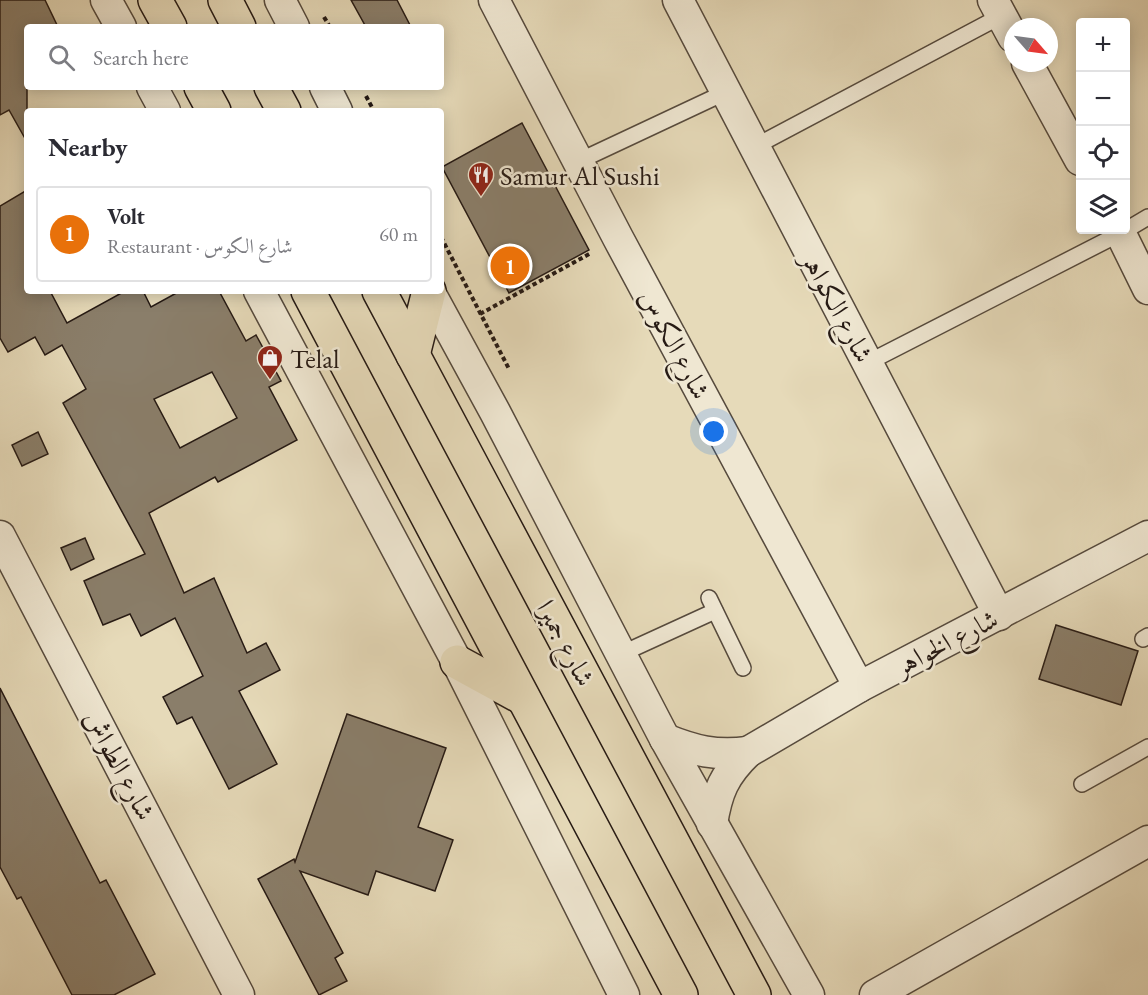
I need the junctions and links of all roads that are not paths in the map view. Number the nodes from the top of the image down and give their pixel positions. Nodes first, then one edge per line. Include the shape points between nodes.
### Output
1 (106, 0) edge
2 (156, 0) edge
3 (225, 0) edge
4 (280, 0) edge
5 (494, 0) edge
6 (678, 0) edge
7 (1002, 18) edge
8 (119, 24) edge
9 (168, 24) edge
10 (237, 24) edge
11 (292, 24) edge
12 (1032, 72) edge
13 (154, 90) edge
14 (203, 90) edge
15 (273, 90) edge
16 (326, 90) edge
17 (726, 92) junction
18 (163, 108) edge
19 (212, 108) edge
20 (282, 108) edge
21 (336, 108) edge
22 (754, 147) junction
23 (1076, 153) edge
24 (579, 161) junction
25 (1148, 217) edge
26 (1130, 226) edge
27 (1114, 234) edge
28 (1121, 234) edge
29 (1148, 289) edge
30 (261, 294) edge
31 (310, 294) edge
32 (381, 294) edge
33 (428, 294) edge
34 (431, 294) edge
35 (413, 354) junction
36 (867, 363) junction
37 (0, 536) edge
38 (1148, 536) edge
39 (999, 615) junction
40 (621, 654) junction
41 (457, 662) junction
42 (743, 668) dead end
43 (859, 687) junction
44 (524, 698) junction
45 (665, 739) junction
46 (1148, 747) edge
47 (748, 752) junction
48 (1082, 784) dead end
49 (712, 824) junction
50 (1148, 841) edge
51 (239, 995) edge
52 (624, 995) edge
53 (681, 995) edge
54 (754, 995) edge
55 (809, 995) edge
56 (875, 995) edge

1 - 8 street
2 - 9 main road
3 - 10 main road
4 - 11 street
5 - 24 street, شارع الكوس
6 - 17 street, شارع الكواهر
7 - 22 lane
12 - 23 street
13 - 18 street
14 - 19 main road
15 - 20 main road
16 - 21 street
17 - 22 street, شارع الكواهر
17 - 24 lane
22 - 36 street, شارع الكواهر
24 - 43 street, شارع الكوس
25 - 26 lane
27 - 36 lane
28 - 29 street
30 - 41 street
31 - 44 main road
32 - 35 main road, شارع جميرا
33 - 35 main road
34 - 40 street
35 - 54 main road, شارع جميرا
36 - 39 street, شارع الكواهر
37 - 51 street, شارع الطواش
38 - 39 street, شارع الخواهر
39 - 43 street, شارع الخواهر
40 - 42 lane via 712,605
40 - 45 street
41 - 44 main road
41 - 52 street
43 - 47 street, شارع الخواهر
44 - 53 main road
45 - 47 street, شارع الخواهر via 702,752
45 - 49 street
46 - 48 lane
47 - 49 street, شارع الخواهر via 723,783
49 - 55 street
50 - 56 street

